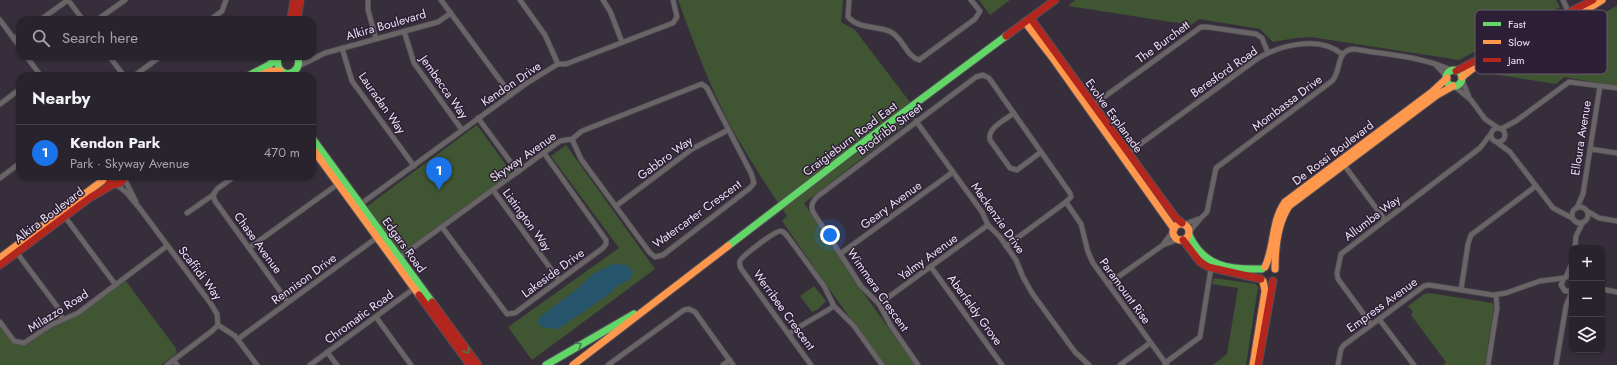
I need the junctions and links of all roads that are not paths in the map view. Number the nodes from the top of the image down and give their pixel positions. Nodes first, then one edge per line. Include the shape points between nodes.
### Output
1 (68, 0) edge
2 (125, 0) edge
3 (226, 0) edge
4 (294, 0) edge
5 (300, 0) edge
6 (368, 0) edge
7 (441, 0) edge
8 (520, 0) edge
9 (602, 0) edge
10 (673, 0) edge
11 (849, 0) edge
12 (971, 0) edge
13 (1055, 0) edge
14 (1562, 0) edge
15 (1593, 0) edge
16 (1602, 0) edge
17 (1567, 10) edge
18 (1575, 10) edge
19 (1586, 10) edge
20 (450, 13) junction
21 (46, 16) edge
22 (80, 16) edge
23 (103, 16) edge
24 (215, 16) edge
25 (292, 16) edge
26 (298, 16) edge
27 (0, 20) edge
28 (1028, 21) junction
29 (404, 31) junction
30 (14, 39) joint
31 (376, 39) junction
32 (16, 42) edge
33 (622, 42) junction
34 (342, 48) junction
35 (325, 53) junction
36 (1268, 53) junction
37 (316, 54) edge
38 (1342, 54) junction
39 (316, 58) edge
40 (29, 60) edge
41 (112, 60) edge
42 (156, 60) edge
43 (274, 60) edge
44 (277, 60) edge
45 (300, 60) edge
46 (311, 60) edge
47 (1475, 60) edge
48 (558, 64) junction
49 (1435, 64) junction
50 (299, 66) junction
51 (1475, 68) edge
52 (1454, 71) junction
53 (37, 72) edge
54 (121, 72) edge
55 (139, 72) edge
56 (256, 72) edge
57 (281, 72) edge
58 (295, 72) edge
59 (1447, 78) junction
60 (1462, 79) junction
61 (699, 85) joint
62 (1454, 86) junction
63 (1600, 86) junction
64 (1617, 88) edge
65 (16, 92) edge
66 (510, 95) junction
67 (1471, 100) junction
68 (0, 104) edge
69 (1091, 107) junction
70 (1014, 113) junction
71 (478, 118) junction
72 (1485, 119) junction
73 (916, 121) junction
74 (1516, 121) junction
75 (1499, 128) junction
76 (462, 130) junction
77 (728, 130) junction
78 (1490, 134) junction
79 (1505, 136) junction
80 (572, 139) junction
81 (1496, 143) junction
82 (316, 144) edge
83 (1480, 148) junction
84 (1590, 149) junction
85 (1041, 152) junction
86 (1510, 152) junction
87 (544, 153) junction
88 (316, 154) edge
89 (1126, 154) junction
90 (1617, 154) edge
91 (1344, 165) junction
92 (16, 166) edge
93 (414, 166) junction
94 (518, 172) junction
95 (953, 172) junction
96 (0, 178) edge
97 (102, 180) edge
98 (108, 180) edge
99 (124, 180) edge
100 (126, 180) edge
101 (229, 180) edge
102 (338, 184) junction
103 (115, 185) junction
104 (1536, 186) junction
105 (493, 190) junction
106 (1583, 194) junction
107 (213, 195) junction
108 (1066, 202) junction
109 (812, 204) joint
110 (358, 206) junction
111 (616, 206) junction
112 (1576, 208) junction
113 (141, 210) junction
114 (1586, 210) junction
115 (1559, 212) junction
116 (187, 214) dead end
117 (65, 217) junction
118 (1599, 218) junction
119 (1200, 219) junction
120 (1573, 219) junction
121 (1385, 220) junction
122 (1617, 221) edge
123 (1584, 222) junction
124 (1184, 224) junction
125 (988, 225) junction
126 (442, 227) junction
127 (1173, 230) junction
128 (379, 236) junction
129 (1576, 236) junction
130 (1185, 237) junction
131 (1163, 245) junction
132 (1574, 245) edge
133 (167, 246) junction
134 (1006, 246) junction
135 (249, 248) junction
136 (17, 253) junction
137 (840, 254) junction
138 (0, 258) edge
139 (397, 260) junction
140 (0, 265) edge
141 (931, 267) junction
142 (1211, 268) junction
143 (1263, 268) junction
144 (1275, 269) junction
145 (1569, 269) edge
146 (1569, 277) edge
147 (1565, 278) junction
148 (559, 280) junction
149 (1262, 280) junction
150 (1546, 280) junction
151 (1273, 281) junction
152 (115, 284) junction
153 (1108, 284) junction
154 (417, 287) junction
155 (1562, 288) junction
156 (1461, 290) junction
157 (1605, 290) edge
158 (1569, 292) edge
159 (1617, 292) edge
160 (1496, 295) junction
161 (659, 298) junction
162 (1569, 298) edge
163 (288, 302) junction
164 (879, 304) junction
165 (834, 306) junction
166 (1566, 306) junction
167 (376, 317) junction
168 (62, 319) junction
169 (1379, 319) junction
170 (0, 322) edge
171 (218, 324) junction
172 (1371, 324) junction
173 (789, 334) junction
174 (238, 340) junction
175 (1150, 343) junction
176 (327, 352) junction
177 (173, 360) junction
178 (730, 360) junction
179 (1166, 364) edge
180 (167, 365) edge
181 (177, 365) edge
182 (257, 365) edge
183 (310, 365) edge
184 (337, 365) edge
185 (411, 365) edge
186 (470, 365) edge
187 (478, 365) edge
188 (546, 365) edge
189 (574, 365) edge
190 (608, 365) edge
191 (723, 365) edge
192 (733, 365) edge
193 (812, 365) edge
194 (882, 365) edge
195 (918, 365) edge
196 (1002, 365) edge
197 (1088, 365) edge
198 (1120, 365) edge
199 (1253, 365) edge
200 (1258, 365) edge
201 (1338, 365) edge
202 (1414, 365) edge
203 (1488, 365) edge
204 (1556, 365) edge

1 - 21 street
1 - 22 street
2 - 23 street
3 - 24 street via 222,11
4 - 25 street
5 - 26 street
6 - 31 street via 368,10
7 - 20 street
8 - 48 street via 545,35
9 - 33 street via 610,11
10 - 33 street, Kendon Drive via 677,17 675,21
11 - 12 street via 848,17 862,26 891,31 912,56 919,60 975,19 980,11
13 - 28 street, Craigieburn Road East
14 - 17 street
15 - 18 street
16 - 19 street
20 - 29 street, Alkira Boulevard via 438,22
20 - 66 street
27 - 30 street
28 - 69 street, Evolve Esplanade
28 - 161 street, Craigieburn Road East via 863,142
29 - 31 street, Alkira Boulevard
29 - 76 street, Jembecca Way via 414,63
30 - 32 street
31 - 34 street, Alkira Boulevard
33 - 48 street, Kendon Drive via 566,64
34 - 35 street, Alkira Boulevard
34 - 93 street, Lauradan Way via 352,81
35 - 37 street, Alkira Boulevard
35 - 39 street, Alkira Boulevard
36 - 38 street, Beresford Road via 1295,45 1314,44 1332,46
36 - 69 street, The Burchett via 1262,38 1256,34 1201,27
36 - 89 street, Beresford Road
38 - 49 street via 1354,50 1424,60
38 - 119 street, Mombassa Drive via 1337,74 1332,81 1216,168 1208,210
40 - 53 street
41 - 54 street
42 - 55 street
43 - 56 street
44 - 57 street via 276,64
45 - 50 street
46 - 50 street, Alkira Boulevard
47 - 52 street
48 - 66 street, Kendon Drive
49 - 52 street
49 - 59 street
50 - 58 street
51 - 60 street
52 - 59 street via 1449,73
52 - 60 street via 1460,73
59 - 62 street via 1448,83
59 - 143 street, De Rossi Boulevard via 1285,202 1278,214 1271,254
60 - 62 street
60 - 67 street
61 - 77 street, Watercarter Crescent via 707,88
61 - 80 street, Skyway Avenue via 582,131
62 - 67 street
62 - 91 street, De Rossi Boulevard via 1436,95
63 - 64 street
63 - 74 street via 1567,83
63 - 84 street, Elloura Avenue
65 - 68 street
66 - 71 street, Kendon Drive
67 - 72 street
69 - 89 street, Evolve Esplanade
70 - 73 street, Brodribb Street via 989,78 983,74
70 - 85 street
70 - 85 street via 991,130 990,140 1014,170
71 - 76 street, Kendon Drive
71 - 94 street
72 - 75 street
72 - 78 street
73 - 95 street, Mackenzie Drive
73 - 109 street, Brodribb Street via 818,196
74 - 75 street
74 - 79 street
75 - 78 street
75 - 79 street
76 - 93 street, Kendon Drive
77 - 111 street, Gabbro Way via 696,146
77 - 111 street, Watercarter Crescent via 751,174 753,186 661,256 655,257 651,254
78 - 81 street
78 - 83 street, Allumba Way
79 - 81 street via 1502,141
79 - 86 street
80 - 87 street, Skyway Avenue via 560,141
80 - 111 street, Watercarter Crescent via 581,159
81 - 83 street, Allumba Way
81 - 86 street
82 - 110 street, Edgars Road
83 - 121 street, Allumba Way
84 - 90 street
84 - 106 street, Elloura Avenue
85 - 108 street via 1070,193
86 - 104 street
87 - 94 street, Skyway Avenue
87 - 148 street, Lakeside Drive via 606,242 603,248
88 - 102 street, Edgars Road
89 - 124 street, Evolve Esplanade via 1174,218
89 - 127 street, Evolve Esplanade
91 - 121 street
91 - 144 street, De Rossi Boulevard via 1286,209
92 - 96 street
93 - 110 street, Kendon Drive
94 - 105 street, Skyway Avenue
95 - 125 street, Mackenzie Drive via 982,212
95 - 137 street, Geary Avenue
97 - 138 street, Alkira Boulevard
98 - 103 street
99 - 103 street, Alkira Boulevard
100 - 113 street, Scaffidi Way
101 - 107 street
102 - 110 street, Edgars Road
102 - 135 street
103 - 113 street, Scaffidi Way
103 - 117 street, Alkira Boulevard via 92,197
104 - 115 street
104 - 156 street via 1471,235
105 - 126 street, Skyway Avenue
105 - 148 street, Listington Way
106 - 112 street, Elloura Avenue
106 - 114 street, Elloura Avenue
107 - 116 street
107 - 135 street, Chase Avenue
108 - 134 street
108 - 153 street, Paramount Rise via 1081,224 1090,258
109 - 137 street, Wimmera Crescent via 814,212
110 - 128 street, Edgars Road
112 - 114 street
112 - 115 street
112 - 120 street via 1572,213
113 - 133 street, Scaffidi Way
114 - 118 street
114 - 123 street via 1587,217
115 - 120 street
117 - 136 street, Alkira Boulevard
117 - 152 street
118 - 122 street
118 - 123 street
119 - 124 street
119 - 130 street, Mombassa Drive
120 - 123 street via 1578,223
120 - 129 street
121 - 172 street, Allumba Way via 1342,252 1337,273 1339,281
123 - 129 street
124 - 127 street via 1177,225
124 - 130 street via 1188,228
125 - 134 street, Mackenzie Drive
125 - 141 street, Yalmy Avenue
126 - 139 street, Skyway Avenue
126 - 148 street, Lakeside Drive via 507,314 515,313
127 - 130 street via 1174,236
127 - 131 street
128 - 139 street, Edgars Road
128 - 163 street, Rennison Drive
129 - 132 street
130 - 131 street
130 - 142 street via 1200,262
130 - 143 street via 1210,262 1251,269
131 - 153 street
133 - 152 street, Milazzo Road
133 - 171 street, Scaffidi Way via 211,304 217,314
134 - 197 street, Mackenzie Drive via 1016,260 1026,285 1075,352
135 - 163 street, Chase Avenue
136 - 140 street, Alkira Boulevard
136 - 168 street via 59,309
137 - 164 street, Wimmera Crescent via 861,286
139 - 154 street, Edgars Road
141 - 164 street, Yalmy Avenue
141 - 196 street, Aberfeldy Grove
142 - 149 street via 1250,275
142 - 179 street via 1200,337
143 - 144 street via 1270,266
143 - 149 street via 1260,274
144 - 151 street via 1277,276
145 - 147 street
146 - 147 street, Empress Avenue
147 - 150 street, Empress Avenue
147 - 155 street via 1561,282
149 - 151 street via 1267,283
149 - 199 street via 1265,291
150 - 155 street
150 - 160 street, Empress Avenue
151 - 200 street
152 - 168 street, Milazzo Road via 78,313
153 - 175 street, Paramount Rise
154 - 167 street, Chromatic Road
154 - 186 street, Edgars Road
154 -> 187 street, Edgars Road
155 - 158 street
155 - 166 street
156 - 160 street, Empress Avenue
156 - 169 street, Empress Avenue via 1424,286
157 - 159 street
160 - 203 street via 1497,308
188 -> 161 street, Craigieburn Road East
161 - 189 street, Craigieburn Road East
162 - 166 street
163 - 174 street, Rennison Drive
164 - 195 street, Wimmera Crescent
165 - 173 street
165 - 173 street, Werribee Crescent via 824,286 788,237 781,231 774,233 740,260 741,267
165 - 194 street via 854,326
166 - 204 street
167 - 176 street, Chromatic Road
167 - 185 street
168 - 170 street, Milazzo Road via 28,341 20,343 14,341
169 - 172 street, Empress Avenue
169 - 202 street
171 - 174 street
171 - 177 street via 212,332
172 - 201 street, Empress Avenue via 1342,347
173 - 193 street, Werribee Crescent
174 - 182 street
175 - 179 street, Paramount Rise
175 - 198 street
176 - 183 street, Chromatic Road
176 - 184 street
177 - 180 street
177 - 181 street
178 - 190 street via 695,312 689,309 684,310
178 - 191 street
178 - 192 street

